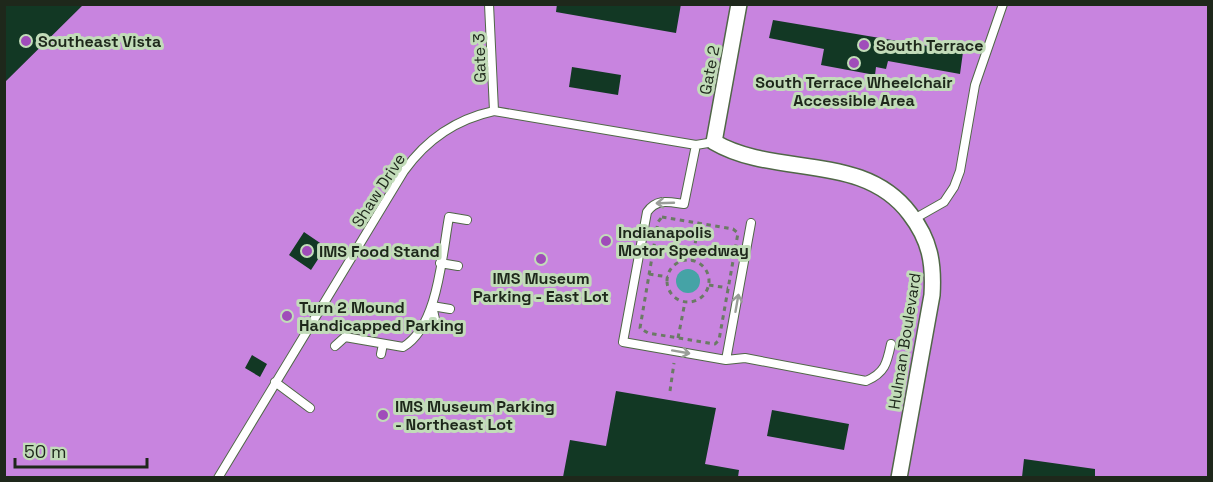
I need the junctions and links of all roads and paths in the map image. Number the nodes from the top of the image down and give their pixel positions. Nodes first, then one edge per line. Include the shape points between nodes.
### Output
1 (489, 4) edge
2 (740, 4) edge
3 (1003, 4) edge
4 (494, 111) junction
5 (714, 142) junction
6 (696, 145) junction
7 (914, 219) junction
8 (467, 220) dead end
9 (658, 222) dead end
10 (699, 222) junction
11 (751, 224) dead end
12 (738, 236) dead end
13 (692, 261) junction
14 (440, 263) junction
15 (458, 266) dead end
16 (649, 274) dead end
17 (668, 277) junction
18 (709, 285) junction
19 (729, 288) dead end
20 (432, 306) junction
21 (450, 309) dead end
22 (639, 325) dead end
23 (436, 328) dead end
24 (648, 333) dead end
25 (719, 340) dead end
26 (382, 344) junction
27 (708, 344) dead end
28 (891, 344) dead end
29 (335, 346) dead end
30 (381, 354) dead end
31 (726, 360) junction
32 (275, 382) junction
33 (310, 408) dead end
34 (218, 477) edge
35 (903, 477) edge

1 - 4 lane, Gate 3
2 - 5 street, Gate 2
3 - 7 lane via 975,85 954,188 944,202
4 - 6 lane, Shaw Drive
4 - 32 lane, Shaw Drive via 450,127 410,163
5 - 6 lane, Shaw Drive
5 - 7 street, Hulman Boulevard via 731,152 831,170 876,183 892,194
6 -> 31 lane via 684,204 664,201 652,204 646,212 623,342
7 - 35 street, Hulman Boulevard via 930,249 934,268
8 - 14 lane via 448,217
9 - 10 path via 668,217
10 - 12 path via 733,229
10 - 13 path
31 -> 11 lane
13 - 17 path via 674,266
13 - 18 path via 703,267
14 - 15 lane
14 - 20 lane
16 - 17 path
17 - 18 path via 673,296 685,302 703,296
18 - 19 path
20 - 21 lane
20 - 23 lane
20 - 26 lane via 415,340 403,347
22 - 24 path
25 - 27 path
26 - 29 lane via 345,337
26 - 30 lane
28 - 31 lane via 887,364 879,376 866,381 745,358
32 - 33 lane
32 - 34 lane, Shaw Drive

